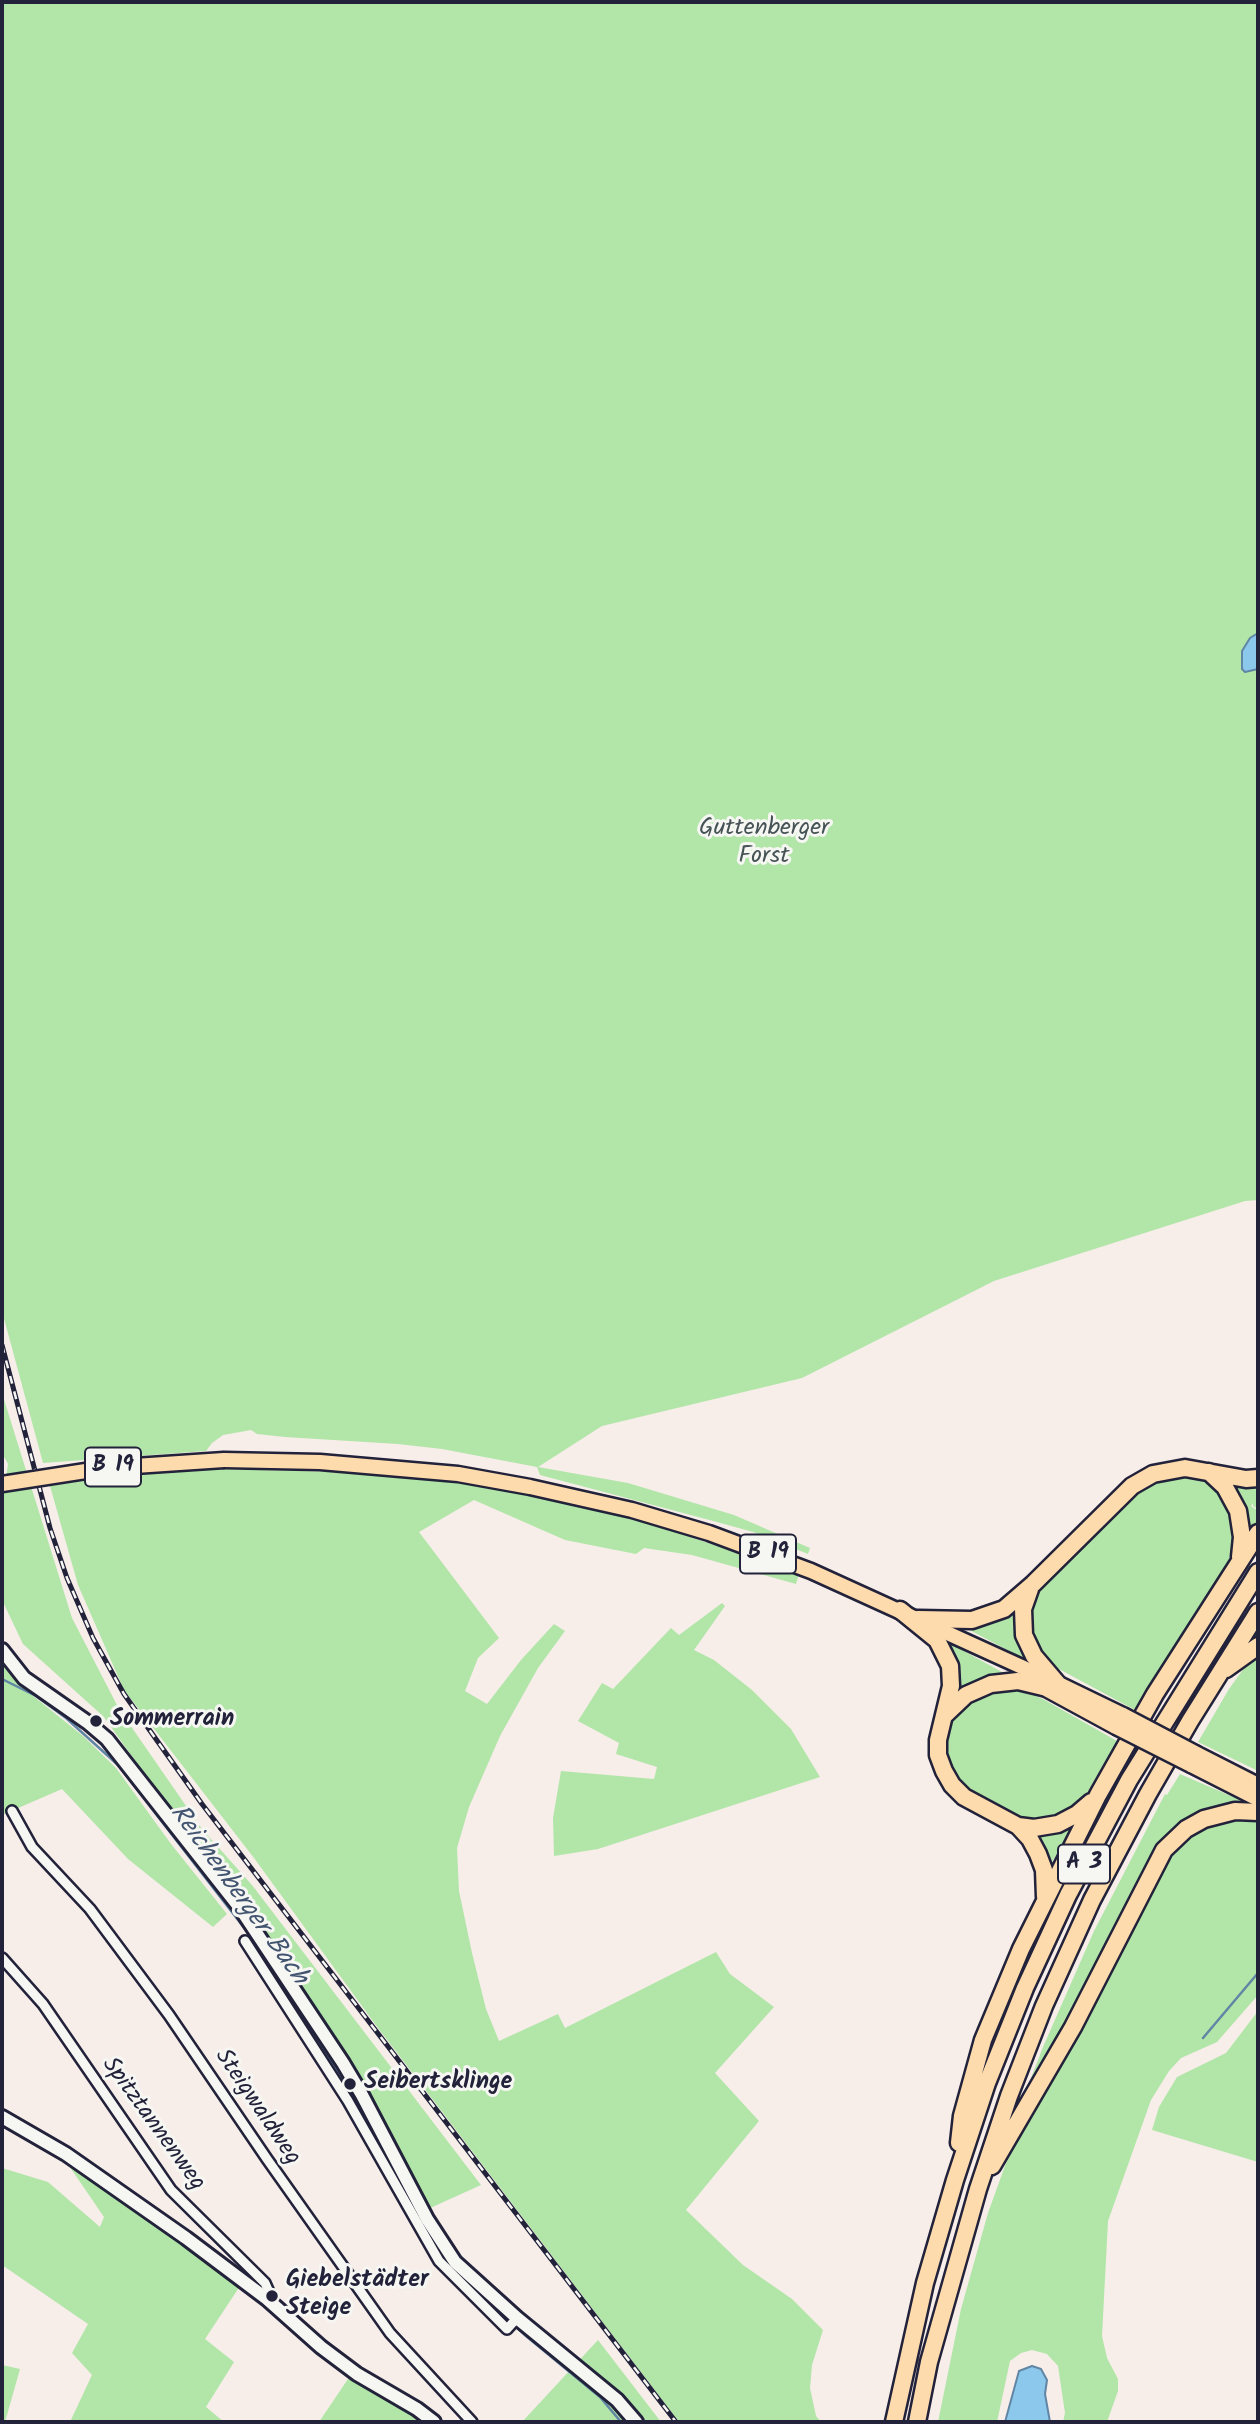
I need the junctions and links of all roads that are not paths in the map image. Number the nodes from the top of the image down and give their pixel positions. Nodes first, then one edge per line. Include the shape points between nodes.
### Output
1 (1209, 1472) junction
2 (1258, 1478) edge
3 (2, 1484) edge
4 (1258, 1533) edge
5 (1237, 1566) junction
6 (1258, 1572) edge
7 (1033, 1584) junction
8 (900, 1610) junction
9 (1258, 1612) edge
10 (918, 1619) junction
11 (1258, 1646) edge
12 (2, 1650) edge
13 (1219, 1675) junction
14 (1050, 1685) junction
15 (941, 1720) junction
16 (1194, 1760) junction
17 (1258, 1785) edge
18 (1098, 1795) junction
19 (1258, 1799) edge
20 (12, 1811) dead end
21 (1258, 1812) edge
22 (1018, 1826) junction
23 (1044, 1903) junction
24 (246, 1941) dead end
25 (2, 1958) edge
26 (355, 2098) junction
27 (2, 2117) edge
28 (955, 2180) junction
29 (978, 2189) junction
30 (277, 2308) junction
31 (434, 2422) edge
32 (472, 2422) edge
33 (636, 2422) edge
34 (894, 2422) edge
35 (917, 2422) edge

1 - 2 highway
1 - 5 highway, A 3 via 1238,1511 1242,1537
1 - 7 highway via 1176,1468 1139,1481
3 - 8 main road, B 19, bridge via 105,1468 225,1460 320,1462 482,1478 632,1510 732,1541
4 - 5 highway, A 3
5 - 18 highway, A 3 via 1155,1694
6 - 28 highway, A 3 via 1151,1742 1073,1885 1006,2035
7 - 10 highway, B 19 via 1004,1609 981,1619
7 - 14 highway via 1023,1609 1024,1635
8 - 10 main road, B 19
8 - 15 highway via 932,1635 948,1659 951,1686
9 - 13 highway, A 3
10 - 14 main road, B 19
11 - 13 highway
12 - 26 main road via 24,1678 107,1739 240,1908
13 - 29 highway, A 3 via 1148,1794 1077,1930 1026,2051
14 - 15 highway, B 19 via 991,1684 959,1700
14 - 16 main road, B 19, bridge
15 - 22 highway via 938,1755 952,1785 971,1801
16 - 17 main road, B 19
16 - 19 main road, B 19
18 - 22 highway via 1058,1824
18 - 23 highway, A 3
20 - 32 street, Steigwaldweg via 32,1847 90,1909 170,2015 390,2333
21 - 29 highway via 1236,1811 1204,1819 1164,1850 1073,2027
22 - 23 highway, A 3 via 1042,1862
23 - 28 highway, A 3 via 983,2040 962,2116
24 - 26 street
25 - 30 street, Spitztannenweg via 43,2004 171,2190 265,2283
26 - 33 main road via 456,2262 514,2321 617,2400
27 - 30 main road via 85,2167
28 - 34 highway, A 3 via 928,2270
29 - 35 highway, A 3 via 929,2362
30 - 31 main road via 357,2374

